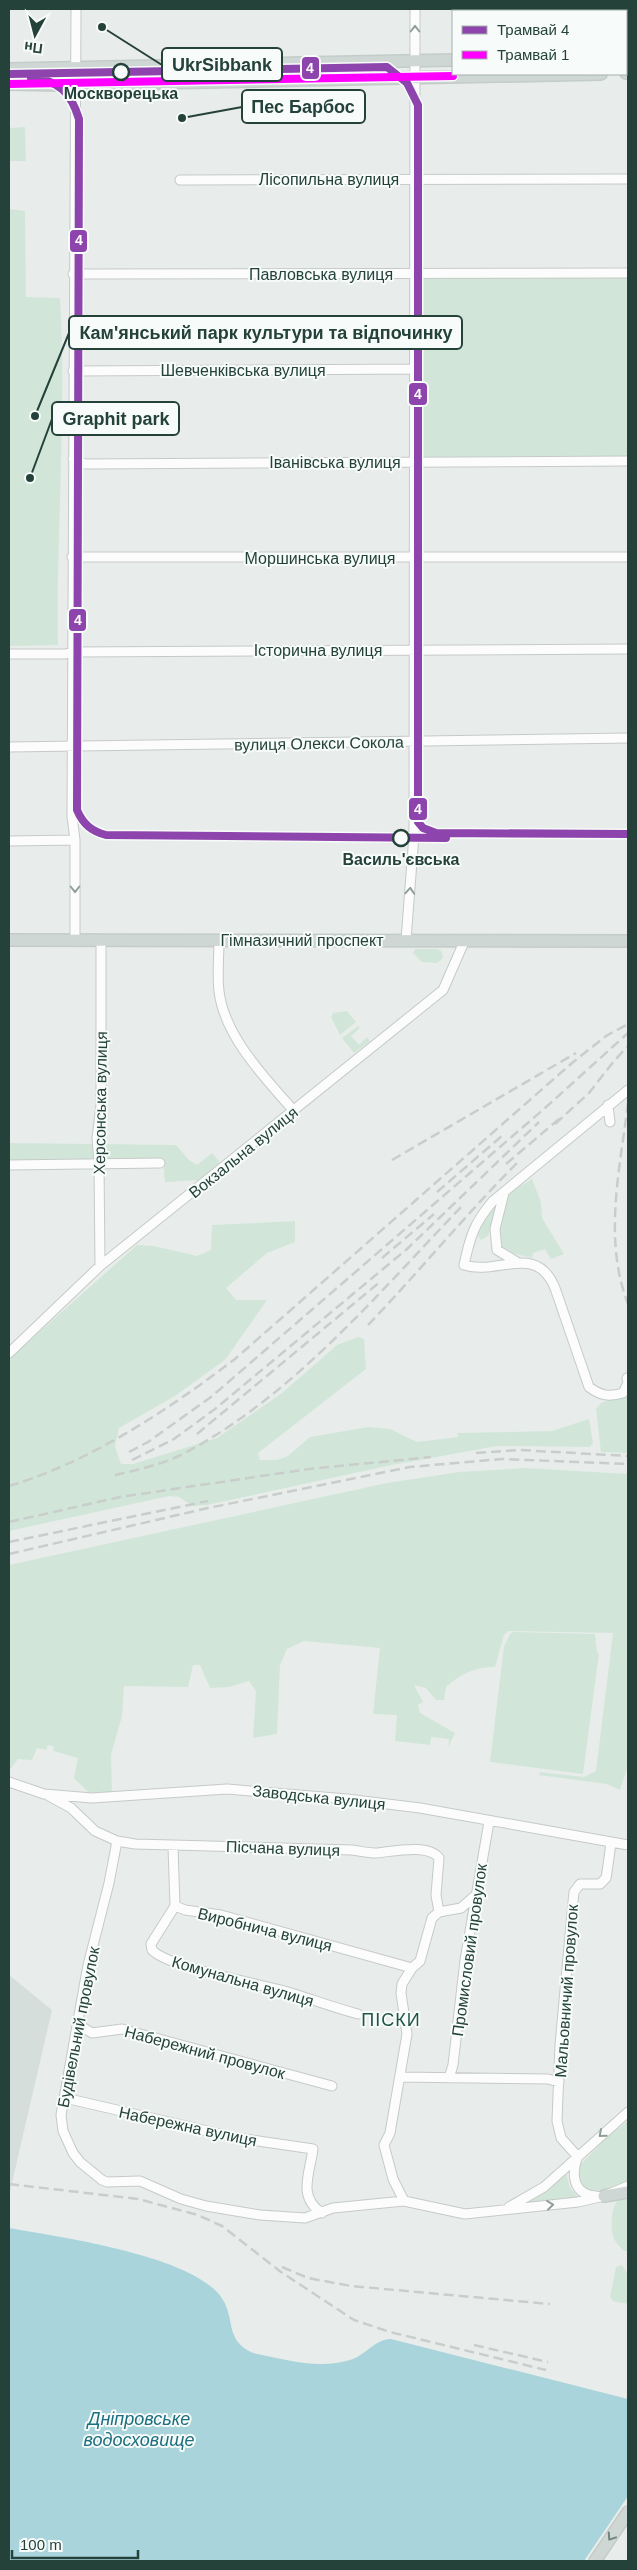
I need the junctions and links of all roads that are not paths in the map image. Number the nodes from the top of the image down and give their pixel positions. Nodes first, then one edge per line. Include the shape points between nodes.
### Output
1 (76, 9) edge
2 (415, 9) edge
3 (452, 60) edge
4 (415, 61) junction
5 (77, 67) junction
6 (9, 69) edge
7 (554, 75) edge
8 (415, 78) junction
9 (9, 84) edge
10 (77, 85) junction
11 (415, 179) junction
12 (628, 179) edge
13 (180, 180) dead end
14 (628, 272) edge
15 (73, 274) junction
16 (414, 274) junction
17 (413, 369) junction
18 (74, 371) junction
19 (73, 459) junction
20 (628, 461) edge
21 (414, 462) junction
22 (72, 557) junction
23 (628, 557) edge
24 (413, 559) junction
25 (413, 649) junction
26 (628, 649) edge
27 (73, 652) junction
28 (9, 654) edge
29 (628, 738) edge
30 (413, 742) junction
31 (72, 746) junction
32 (9, 747) edge
33 (9, 840) edge
34 (75, 840) junction
35 (628, 932) edge
36 (9, 940) edge
37 (75, 940) junction
38 (101, 940) junction
39 (406, 940) junction
40 (595, 940) junction
41 (219, 941) junction
42 (628, 941) edge
43 (464, 942) junction
44 (628, 1090) edge
45 (608, 1105) junction
46 (294, 1111) junction
47 (610, 1122) dead end
48 (99, 1163) junction
49 (160, 1163) dead end
50 (9, 1166) edge
51 (504, 1193) junction
52 (517, 1262) junction
53 (100, 1266) junction
54 (9, 1353) edge
55 (627, 1378) edge
56 (9, 1782) edge
57 (44, 1794) junction
58 (489, 1822) junction
59 (117, 1841) junction
60 (611, 1843) junction
61 (628, 1845) edge
62 (173, 1847) junction
63 (476, 1895) junction
64 (175, 1906) junction
65 (440, 1912) junction
66 (412, 1968) junction
67 (358, 2014) dead end
68 (78, 2025) junction
69 (400, 2077) junction
70 (449, 2078) junction
71 (560, 2082) junction
72 (332, 2086) dead end
73 (65, 2098) junction
74 (628, 2112) edge
75 (578, 2157) junction
76 (628, 2186) edge
77 (628, 2192) edge
78 (604, 2196) junction
79 (404, 2201) junction
80 (502, 2210) junction
81 (322, 2213) junction
82 (628, 2512) edge
83 (595, 2561) edge

1 - 5 street
4 -> 2 street
3 - 4 main road
4 - 5 main road
4 - 8 street
5 - 6 main road
5 - 10 street
7 - 8 main road
8 - 10 main road
8 - 11 street
9 - 10 main road
10 - 15 street
11 - 12 street, Лісопильна вулиця
11 - 13 street, Лісопильна вулиця
11 - 16 street
14 - 16 street, Павловська вулиця
15 - 16 street, Павловська вулиця
15 - 18 street
16 - 17 street
17 - 18 street, Шевченківська вулиця
17 - 21 street
18 - 19 street
19 - 21 street, Іванівська вулиця via 85,464
19 - 22 street
20 - 21 street, Іванівська вулиця
21 - 24 street
22 - 24 street, Моршинська вулиця
22 - 27 street
23 - 24 street, Моршинська вулиця
24 - 25 street
25 - 26 street, Історична вулиця
25 - 27 street, Історична вулиця
25 - 30 street
27 - 28 street, Історична вулиця
27 - 31 street
29 - 30 street, вулиця Олекси Сокола
30 - 31 street, вулиця Олекси Сокола
39 -> 30 street via 414,835
31 - 32 street, вулиця Олекси Сокола
31 - 34 street
33 - 34 street
34 -> 37 street
35 - 40 main road, Гімназичний проспект
36 - 37 main road, Гімназичний проспект
37 - 38 main road, Гімназичний проспект
38 - 41 main road, Гімназичний проспект
38 - 48 street, Херсонська вулиця
39 - 41 main road, Гімназичний проспект
39 - 43 main road, Гімназичний проспект
40 - 42 main road, Гімназичний проспект
40 - 43 main road, Гімназичний проспект
41 - 46 street via 219,990 231,1025 252,1064
43 - 46 street, Вокзальна вулиця via 443,990
44 - 45 street
45 - 47 street
45 - 51 street
46 - 53 street, Вокзальна вулиця
48 - 49 street
48 - 50 street
48 - 53 street, Херсонська вулиця
51 - 52 street via 495,1229 497,1250
51 - 52 street via 479,1218 470,1236 464,1265 475,1269
52 - 55 street via 545,1266 589,1387 598,1394 611,1397 623,1393
53 - 54 street, Вокзальна вулиця
56 - 57 street, Заводська вулиця
57 - 58 street, Заводська вулиця via 92,1798 227,1789 420,1808
57 - 59 street, Пісчана вулиця via 71,1808 95,1831
58 - 60 street, Заводська вулиця
58 - 63 street, Промисловий провулок
59 - 62 street, Пісчана вулиця
59 - 68 street, Будівельний провулок via 88,1965
60 - 61 street, Заводська вулиця
60 - 71 street, Мальовничий провулок via 603,1882 580,1884 574,1892 560,2045
62 - 64 street, Виробнича вулиця
62 - 65 street, Пісчана вулиця via 205,1845 375,1853 399,1849 432,1852 439,1858 436,1895
63 - 65 street via 460,1908
63 - 70 street, Промисловий провулок
64 - 66 street, Виробнича вулиця via 221,1915
64 - 67 street, Комунальна вулиця via 151,1944 157,1955 178,1964
65 - 66 street via 432,1918 420,1961
66 - 69 street via 401,1993 407,2034
68 - 72 street, Набережний провулок via 92,2033 122,2028
68 - 73 street, Будівельний провулок
69 - 70 street
69 - 79 street via 390,2133 384,2145 393,2179
70 - 71 street via 548,2079
71 - 75 street, Мальовничий провулок via 557,2130 567,2147
73 - 81 street, Набережна вулиця via 238,2138 312,2149 306,2196 311,2205
73 - 81 street, Будівельний провулок via 61,2115 63,2131 80,2162 102,2180 140,2180 181,2199 228,2211 305,2218
74 -> 75 street
75 - 78 street via 574,2168 576,2184 581,2192
75 - 80 street via 544,2187
76 - 78 street, Будівельний провулок
77 - 78 main road
80 -> 78 street, Будівельний провулок
79 - 80 street, Будівельний провулок via 465,2214
79 - 81 street, Будівельний провулок via 333,2208
82 -> 83 main road

